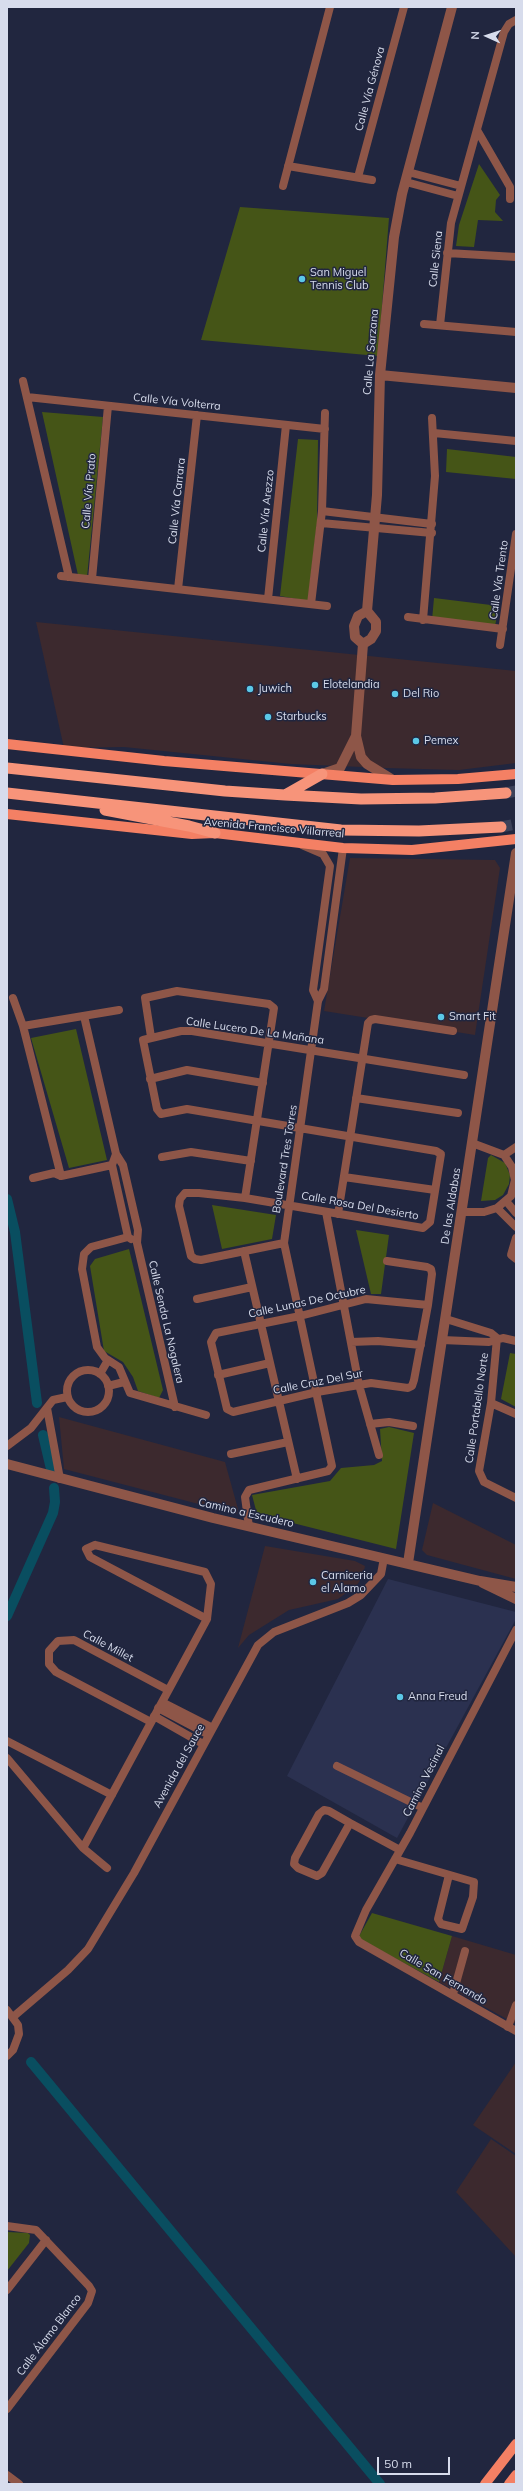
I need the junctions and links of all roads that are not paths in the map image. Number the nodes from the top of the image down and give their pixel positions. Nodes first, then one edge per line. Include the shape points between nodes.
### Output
1 (330, 7) edge
2 (404, 7) edge
3 (452, 7) edge
4 (516, 20) edge
5 (477, 130) junction
6 (288, 166) junction
7 (358, 177) junction
8 (407, 177) junction
9 (372, 180) dead end
10 (283, 186) dead end
11 (461, 186) junction
12 (458, 196) junction
13 (510, 199) dead end
14 (447, 253) junction
15 (516, 257) edge
16 (424, 324) dead end
17 (440, 325) junction
18 (516, 332) edge
19 (380, 375) junction
20 (23, 381) dead end
21 (516, 388) edge
22 (27, 397) junction
23 (108, 406) junction
24 (324, 413) dead end
25 (196, 415) junction
26 (432, 418) dead end
27 (286, 424) junction
28 (325, 429) junction
29 (434, 433) junction
30 (516, 441) edge
31 (322, 511) junction
32 (321, 522) junction
33 (375, 523) junction
34 (432, 524) junction
35 (432, 533) junction
36 (516, 534) edge
37 (92, 579) junction
38 (178, 589) junction
39 (268, 599) junction
40 (311, 604) junction
41 (327, 606) dead end
42 (367, 611) junction
43 (408, 617) dead end
44 (423, 620) junction
45 (503, 629) junction
46 (363, 644) junction
47 (500, 645) dead end
48 (356, 736) junction
49 (7, 744) edge
50 (7, 768) edge
51 (322, 774) junction
52 (516, 774) edge
53 (393, 780) junction
54 (7, 793) edge
55 (506, 793) tunnel mouth
56 (285, 795) junction
57 (68, 800) junction
58 (7, 814) edge
59 (501, 826) tunnel mouth
60 (214, 833) junction
61 (516, 838) edge
62 (302, 845) junction
63 (343, 848) junction
64 (516, 853) edge
65 (331, 904) junction
66 (13, 998) dead end
67 (119, 1010) dead end
68 (84, 1016) junction
69 (23, 1026) junction
70 (453, 1031) dead end
71 (151, 1037) junction
72 (269, 1044) junction
73 (312, 1050) junction
74 (362, 1058) junction
75 (464, 1075) dead end
76 (150, 1079) junction
77 (263, 1083) junction
78 (356, 1098) junction
79 (458, 1113) dead end
80 (257, 1121) junction
81 (301, 1129) junction
82 (350, 1136) junction
83 (472, 1143) junction
84 (516, 1147) edge
85 (116, 1154) junction
86 (504, 1155) junction
87 (162, 1157) dead end
88 (251, 1161) junction
89 (513, 1161) edge
90 (112, 1165) junction
91 (61, 1176) junction
92 (344, 1177) junction
93 (33, 1178) dead end
94 (435, 1190) junction
95 (245, 1198) junction
96 (506, 1201) junction
97 (288, 1205) junction
98 (497, 1208) junction
99 (326, 1212) junction
100 (462, 1212) junction
101 (516, 1213) edge
102 (338, 1214) junction
103 (516, 1227) edge
104 (128, 1237) junction
105 (516, 1238) edge
106 (137, 1243) junction
107 (284, 1243) junction
108 (244, 1251) junction
109 (516, 1259) edge
110 (387, 1261) dead end
111 (252, 1287) junction
112 (197, 1299) dead end
113 (342, 1305) junction
114 (428, 1305) junction
115 (300, 1316) junction
116 (446, 1319) junction
117 (261, 1324) junction
118 (497, 1338) junction
119 (442, 1340) junction
120 (516, 1341) edge
121 (351, 1342) junction
122 (421, 1345) junction
123 (108, 1360) junction
124 (270, 1363) junction
125 (100, 1374) junction
126 (218, 1375) junction
127 (124, 1382) junction
128 (359, 1385) junction
129 (108, 1386) junction
130 (317, 1392) junction
131 (67, 1397) junction
132 (279, 1401) junction
133 (491, 1403) junction
134 (175, 1406) junction
135 (47, 1408) junction
136 (516, 1414) edge
137 (206, 1415) dead end
138 (370, 1424) junction
139 (413, 1426) dead end
140 (288, 1442) junction
141 (7, 1446) edge
142 (231, 1454) dead end
143 (378, 1455) dead end
144 (7, 1464) edge
145 (60, 1479) junction
146 (297, 1479) junction
147 (516, 1498) edge
148 (250, 1527) junction
149 (384, 1558) junction
150 (408, 1563) junction
151 (480, 1581) junction
152 (516, 1587) edge
153 (516, 1598) edge
154 (207, 1619) junction
155 (516, 1630) edge
156 (168, 1690) junction
157 (157, 1712) junction
158 (211, 1731) junction
159 (7, 1741) edge
160 (204, 1744) junction
161 (7, 1758) edge
162 (337, 1766) dead end
163 (112, 1795) junction
164 (423, 1808) junction
165 (350, 1823) junction
166 (83, 1848) junction
167 (400, 1850) junction
168 (395, 1859) junction
169 (107, 1868) dead end
170 (449, 1874) junction
171 (359, 1942) joint
172 (465, 1951) dead end
173 (452, 1994) junction
174 (516, 2005) edge
175 (7, 2010) edge
176 (13, 2017) junction
177 (512, 2029) edge
178 (7, 2056) edge
179 (7, 2226) edge
180 (46, 2240) junction
181 (7, 2290) edge
182 (7, 2409) edge
183 (516, 2444) edge
184 (7, 2475) edge
185 (516, 2475) edge
186 (20, 2484) edge
187 (485, 2484) edge
188 (509, 2484) edge

1 - 6 street
2 - 7 street, Calle Vía Génova
3 - 8 street, Calle La Sarzana
4 - 5 street, Calle Siena via 509,24 504,32
5 - 11 street, Calle Siena
5 - 13 street via 510,187
6 - 7 street
6 - 10 street
7 - 9 street
8 - 11 street
8 - 12 street
8 - 19 street, Calle La Sarzana via 394,237
11 - 12 street, Calle Siena
12 - 14 street, Calle Siena
14 - 15 street
14 - 17 street, Calle Siena
16 - 17 street
17 - 18 street
19 - 21 street
19 - 33 street, Calle La Sarzana
20 - 22 street
22 - 23 street, Calle Vía Volterra
22 - 37 street via 65,576
23 - 25 street, Calle Vía Volterra
23 - 37 street, Calle Vía Prato
24 - 28 street
25 - 27 street, Calle Vía Volterra
25 - 38 street, Calle Vía Carrara
26 - 29 street
27 - 28 street, Calle Vía Volterra
27 - 39 street, Calle Vía Arezzo
28 - 31 street
29 - 30 street
29 - 34 street via 436,476
31 - 32 street
31 - 33 street
32 - 33 street
32 - 40 street
33 - 34 street
33 - 35 street
33 - 42 street, Calle La Sarzana
34 - 35 street
35 - 44 street
36 - 45 street, Calle Vía Trento
37 - 38 street
38 - 39 street
39 - 40 street
40 - 41 street
42 - 46 street via 376,622 376,631 371,639
42 - 46 street via 358,616 354,626 355,637
43 - 44 street, Calle Vía Trento
44 - 45 street, Calle Vía Trento
45 - 47 street, Calle Vía Trento
46 - 48 street
48 - 51 street via 340,768
48 - 53 street via 361,757 366,764
49 - 51 main road
50 - 56 highway
51 - 53 main road
51 - 56 highway
52 - 53 main road via 449,780
54 - 57 highway, Avenida Francisco Villarreal
55 - 56 highway via 427,798
57 - 59 highway, Avenida Francisco Villarreal via 342,830 419,831
57 - 60 highway
58 - 60 main road, Avenida Francisco Villarreal via 192,834
60 - 62 main road, Avenida Francisco Villarreal
61 - 63 main road, Avenida Francisco Villarreal via 412,850
62 - 63 main road, Avenida Francisco Villarreal
62 - 65 street via 323,854 329,860 325,895
63 - 65 street, Boulevard Tres Torres
64 - 83 street, De las Aldabas
65 - 73 street, Boulevard Tres Torres via 324,989 318,1000
66 - 69 street
67 - 68 street
68 - 69 street
68 - 85 street, Calle Senda La Nogalera
69 - 91 street
70 - 74 street via 371,1020 368,1023
71 - 72 street, Calle Lucero De La Mañana via 192,1031
71 - 72 street via 145,998 177,990 272,1006 274,1013
71 - 76 street via 143,1040 142,1045
72 - 73 street, Calle Lucero De La Mañana
72 - 77 street
73 - 74 street, Calle Lucero De La Mañana
73 - 81 street, Boulevard Tres Torres
74 - 75 street, Calle Lucero De La Mañana
74 - 78 street
76 - 77 street via 187,1070
76 - 80 street via 160,1114 187,1109
77 - 80 street
78 - 79 street
78 - 82 street
80 - 81 street
80 - 88 street
81 - 82 street, Calle Rosa Del Desierto
81 - 97 street, Boulevard Tres Torres
82 - 92 street
82 - 94 street, Calle Rosa Del Desierto via 439,1152 441,1157
83 - 86 street
83 - 100 street, De las Aldabas
84 - 86 street
85 - 90 street
85 - 106 street, Calle Senda La Nogalera via 123,1165 138,1230
86 - 89 street
87 - 88 street via 191,1152
88 - 95 street
89 - 96 street via 513,1188 511,1196
90 - 91 street
90 - 104 street
91 - 93 street via 54,1173
92 - 94 street
92 - 102 street
94 - 102 street, Calle Rosa Del Desierto via 430,1222 423,1228
95 - 97 street, Calle Rosa Del Desierto
95 - 108 street, Calle Rosa Del Desierto via 185,1193 179,1202 192,1258 201,1260
96 - 98 street
96 - 101 street
97 - 99 street, Calle Rosa Del Desierto
97 - 107 street, Boulevard Tres Torres
98 - 100 street via 484,1212
98 - 103 street
99 - 102 street, Calle Rosa Del Desierto
99 - 113 street
100 - 116 street, De las Aldabas
104 - 106 street
104 - 123 street via 91,1247 84,1254 82,1262 95,1342
105 - 109 street via 511,1255
106 - 134 street, Calle Senda La Nogalera
107 - 108 street
107 - 115 street, Boulevard Tres Torres
108 - 111 street
110 - 114 street via 427,1266 431,1269
111 - 112 street
111 - 117 street
113 - 114 street, Calle Lunas De Octubre via 366,1299
113 - 115 street, Calle Lunas De Octubre
113 - 121 street
114 - 122 street
115 - 117 street, Calle Lunas De Octubre
115 - 130 street, Boulevard Tres Torres
116 - 118 street via 491,1333
116 - 119 street, De las Aldabas
117 - 124 street
117 - 126 street, Calle Lunas De Octubre via 216,1333 211,1342
118 - 119 street via 489,1342
118 - 120 street
118 - 133 street, Calle Portabello Norte
119 - 150 street, De las Aldabas
121 - 122 street via 378,1341
121 - 128 street
122 - 128 street, Calle Cruz Del Sur via 414,1384 408,1388 371,1382
123 - 125 street
123 - 127 street via 119,1367
124 - 126 street
124 - 132 street
125 - 129 street
125 - 131 street via 86,1370 79,1372 69,1382
126 - 132 street, Calle Cruz Del Sur via 225,1405 233,1412
127 - 129 street
127 - 134 street via 133,1396
128 - 130 street, Calle Cruz Del Sur
128 - 138 street
129 - 131 street via 107,1400 96,1410 82,1412
130 - 132 street, Calle Cruz Del Sur
130 - 146 street, Boulevard Tres Torres via 332,1461 328,1471
131 - 135 street via 53,1400
132 - 140 street
133 - 136 street
133 - 147 street, Calle Portabello Norte via 480,1467 482,1480
134 - 137 street
135 - 141 street via 31,1428
135 - 145 street
138 - 139 street via 389,1422
138 - 143 street
140 - 142 street
140 - 146 street
144 - 145 street, Camino a Escudero
145 - 148 street, Camino a Escudero
146 - 148 street via 246,1493
148 - 149 street, Camino a Escudero
149 - 150 street, Camino a Escudero
149 - 158 street, Avenida del Sauce via 381,1574 361,1595 265,1638 253,1652
150 - 151 street, Camino a Escudero
151 - 152 street, Camino a Escudero
151 - 153 street, Camino a Escudero
154 - 154 street via 211,1584 209,1575 205,1572 95,1545 86,1549 90,1557
154 - 156 street
155 - 164 street, Camino Vecinal
156 - 157 street
156 - 157 street, Calle Millet via 74,1640 58,1641 49,1652 49,1664 56,1672
157 - 158 street
157 - 160 street
157 - 163 street
158 - 160 street, Avenida del Sauce
159 - 163 street
160 - 176 street, Avenida del Sauce via 134,1873 88,1949 68,1970
161 - 166 street
162 - 164 street
163 - 166 street
164 - 167 street, Camino Vecinal
165 - 165 street via 324,1810 295,1858 294,1864 302,1871 318,1876
165 - 167 street
166 - 169 street
167 - 168 street, Camino Vecinal
168 - 170 street
168 - 171 street, Camino Vecinal via 356,1931 355,1936
170 - 170 street via 474,1882 473,1897 462,1930 441,1924 438,1919
171 - 173 street, Calle San Fernando
172 - 173 street
173 - 177 street, Calle San Fernando
174 - 177 street
175 - 176 street
176 - 178 street via 19,2034 16,2046
179 - 180 street via 36,2230
180 - 181 street
180 - 182 street, Calle Álamo Blanco via 92,2291 88,2303
183 - 187 main road
184 - 186 street
185 - 188 main road

